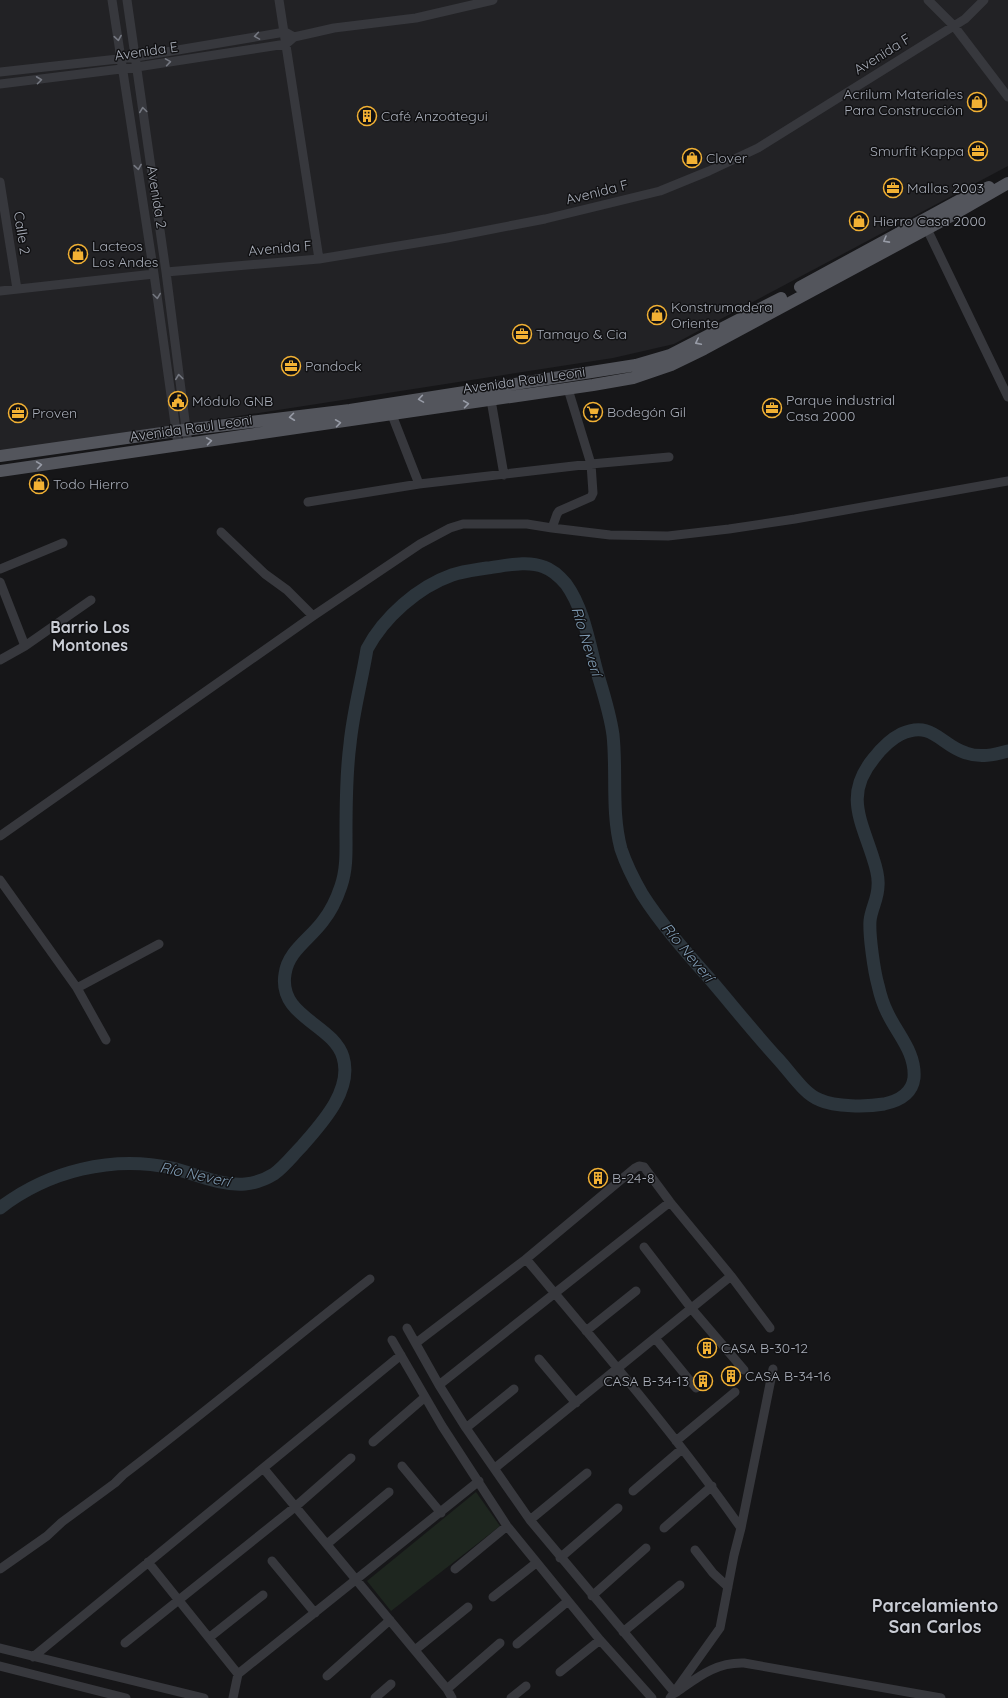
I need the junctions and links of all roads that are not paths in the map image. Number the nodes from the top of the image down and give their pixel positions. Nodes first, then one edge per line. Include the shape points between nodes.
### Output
1 (112, 0) edge
2 (127, 0) edge
3 (279, 0) edge
4 (493, 0) edge
5 (928, 0) edge
6 (984, 0) edge
7 (975, 4) edge
8 (954, 26) junction
9 (285, 32) junction
10 (294, 37) junction
11 (286, 44) junction
12 (136, 57) junction
13 (122, 58) junction
14 (138, 67) junction
15 (123, 69) junction
16 (0, 72) edge
17 (0, 84) edge
18 (1008, 97) edge
19 (1008, 178) edge
20 (0, 182) edge
21 (1008, 183) edge
22 (927, 229) junction
23 (319, 259) junction
24 (166, 272) junction
25 (154, 274) junction
26 (17, 289) junction
27 (0, 291) edge
28 (568, 389) junction
29 (1008, 397) edge
30 (491, 400) junction
31 (392, 415) junction
32 (181, 430) junction
33 (183, 444) junction
34 (0, 456) edge
35 (668, 457) dead end
36 (590, 464) junction
37 (0, 471) edge
38 (504, 475) junction
39 (1008, 481) edge
40 (420, 484) junction
41 (308, 502) dead end
42 (552, 528) junction
43 (221, 532) dead end
44 (63, 543) dead end
45 (0, 569) edge
46 (0, 582) edge
47 (91, 600) dead end
48 (313, 616) junction
49 (24, 646) junction
50 (0, 660) edge
51 (0, 836) edge
52 (0, 880) edge
53 (158, 944) dead end
54 (77, 988) junction
55 (106, 1040) dead end
56 (670, 1202) junction
57 (644, 1247) dead end
58 (526, 1259) junction
59 (731, 1276) junction
60 (370, 1279) dead end
61 (636, 1291) dead end
62 (555, 1294) junction
63 (691, 1308) junction
64 (407, 1328) dead end
65 (770, 1328) dead end
66 (586, 1331) junction
67 (655, 1338) junction
68 (392, 1340) dead end
69 (416, 1343) junction
70 (401, 1355) junction
71 (539, 1358) dead end
72 (618, 1368) junction
73 (773, 1369) dead end
74 (744, 1370) dead end
75 (439, 1385) junction
76 (696, 1388) dead end
77 (514, 1389) dead end
78 (735, 1392) dead end
79 (425, 1397) junction
80 (576, 1402) junction
81 (466, 1428) junction
82 (676, 1441) junction
83 (373, 1442) dead end
84 (682, 1449) junction
85 (351, 1458) dead end
86 (402, 1466) dead end
87 (495, 1468) junction
88 (264, 1469) junction
89 (587, 1473) dead end
90 (479, 1481) junction
91 (712, 1486) junction
92 (633, 1491) dead end
93 (389, 1492) dead end
94 (295, 1507) junction
95 (618, 1508) dead end
96 (441, 1513) junction
97 (530, 1520) junction
98 (507, 1526) junction
99 (664, 1528) dead end
100 (741, 1528) junction
101 (327, 1544) junction
102 (646, 1548) dead end
103 (695, 1550) dead end
104 (560, 1558) junction
105 (272, 1561) dead end
106 (148, 1562) junction
107 (536, 1564) junction
108 (0, 1569) edge
109 (455, 1569) dead end
110 (357, 1580) junction
111 (680, 1585) dead end
112 (728, 1587) junction
113 (263, 1595) dead end
114 (592, 1596) junction
115 (493, 1597) dead end
116 (180, 1600) junction
117 (568, 1601) junction
118 (468, 1607) dead end
119 (315, 1613) junction
120 (390, 1620) junction
121 (623, 1632) junction
122 (210, 1637) junction
123 (600, 1640) junction
124 (125, 1643) dead end
125 (500, 1643) dead end
126 (517, 1644) dead end
127 (0, 1648) edge
128 (415, 1650) junction
129 (33, 1657) junction
130 (0, 1666) edge
131 (560, 1672) dead end
132 (238, 1674) junction
133 (327, 1676) dead end
134 (391, 1684) dead end
135 (526, 1686) dead end
136 (447, 1689) junction
137 (672, 1696) edge
138 (126, 1698) edge
139 (204, 1698) edge
140 (233, 1698) edge
141 (375, 1698) edge
142 (452, 1698) edge
143 (511, 1698) edge
144 (652, 1698) edge
145 (941, 1698) edge

1 -> 13 street, Avenida 2
2 - 12 street, Avenida 2
3 - 9 street
4 - 10 street via 416,18 334,28
5 - 8 street
6 - 7 street, Avenida F
7 - 8 street, Avenida F via 965,19
8 - 18 street
8 - 23 street, Avenida F via 758,148 660,191 545,219
9 - 10 street
9 - 11 street
9 -> 12 street, Avenida E
10 - 11 street
14 -> 11 street, Avenida E
11 - 23 street
12 - 13 street, Avenida E
12 - 14 street, Avenida 2
13 - 15 street, Avenida 2
13 - 16 street, Avenida E
14 - 15 street, Avenida E
24 -> 14 street, Avenida 2
17 -> 15 street, Avenida E
15 -> 25 street, Avenida 2
19 -> 32 main road, Avenida Raul Leoni via 960,200 670,356 636,365 472,392 350,410
20 - 26 street, Calle 2
21 - 22 main road, Avenida Raul Leoni
22 - 28 main road, Avenida Raul Leoni via 670,365 633,378
22 - 29 street
23 - 24 street, Avenida F
32 -> 24 street, Avenida 2
25 - 26 street
25 -> 32 street, Avenida 2
26 - 27 street
28 - 30 main road, Avenida Raul Leoni
28 - 36 street
31 -> 30 main road, Avenida Raul Leoni
30 - 38 street
33 -> 31 main road, Avenida Raul Leoni
31 - 40 street
32 - 33 street, Avenida 2
32 - 34 main road, Avenida Raul Leoni
37 -> 33 main road, Avenida Raul Leoni
35 - 36 street
36 - 38 street
36 - 42 street via 593,494 559,511
38 - 40 street
39 - 42 street via 795,519 668,536 610,535
40 - 41 street
42 - 48 street via 527,524 463,524 450,528 420,544
43 - 48 street
44 - 45 street
46 - 49 street
47 - 49 street
48 - 51 street
49 - 50 street
52 - 54 street
53 - 54 street
54 - 55 street
56 - 58 street via 644,1167 640,1166
56 - 59 street
56 - 62 street
57 - 63 street
58 - 62 street
58 - 69 street
59 - 63 street
59 - 65 street
60 - 108 street via 115,1483
61 - 66 street
62 - 66 street
62 - 75 street
63 - 67 street
63 - 74 street
64 - 69 street
66 - 72 street
67 - 72 street
67 - 76 street
68 - 70 street
69 - 75 street
70 - 79 street
70 - 88 street
71 - 80 street
72 - 80 street
72 - 82 street
73 - 100 street
75 - 81 street
77 - 81 street
78 - 82 street
79 - 83 street
79 - 90 street
80 - 87 street
81 - 87 street
82 - 84 street
84 - 91 street
84 - 92 street
85 - 94 street
86 - 96 street
87 - 97 street
88 - 94 street
88 - 106 street
89 - 97 street
90 - 96 street
90 - 98 street
91 - 99 street
91 - 100 street
93 - 101 street
94 - 101 street
94 - 116 street
95 - 104 street
96 - 110 street
97 - 104 street
98 - 107 street
98 - 109 street
100 - 112 street
101 - 110 street
102 - 114 street
103 - 112 street
104 - 114 street
105 - 119 street
106 - 116 street
106 - 129 street
107 - 115 street
107 - 117 street
110 - 119 street
110 - 120 street
111 - 121 street
112 - 137 street via 720,1628
113 - 122 street
114 - 121 street
116 - 122 street
116 - 124 street
117 - 123 street
117 - 126 street
118 - 128 street
119 - 132 street
120 - 128 street
120 - 133 street
121 - 137 street
122 - 132 street
123 - 131 street
123 - 144 street
125 - 136 street
127 - 129 street
128 - 136 street
129 - 139 street
130 - 138 street
132 - 140 street
134 - 141 street
135 - 143 street
136 - 142 street
137 - 145 street via 716,1667 744,1663

